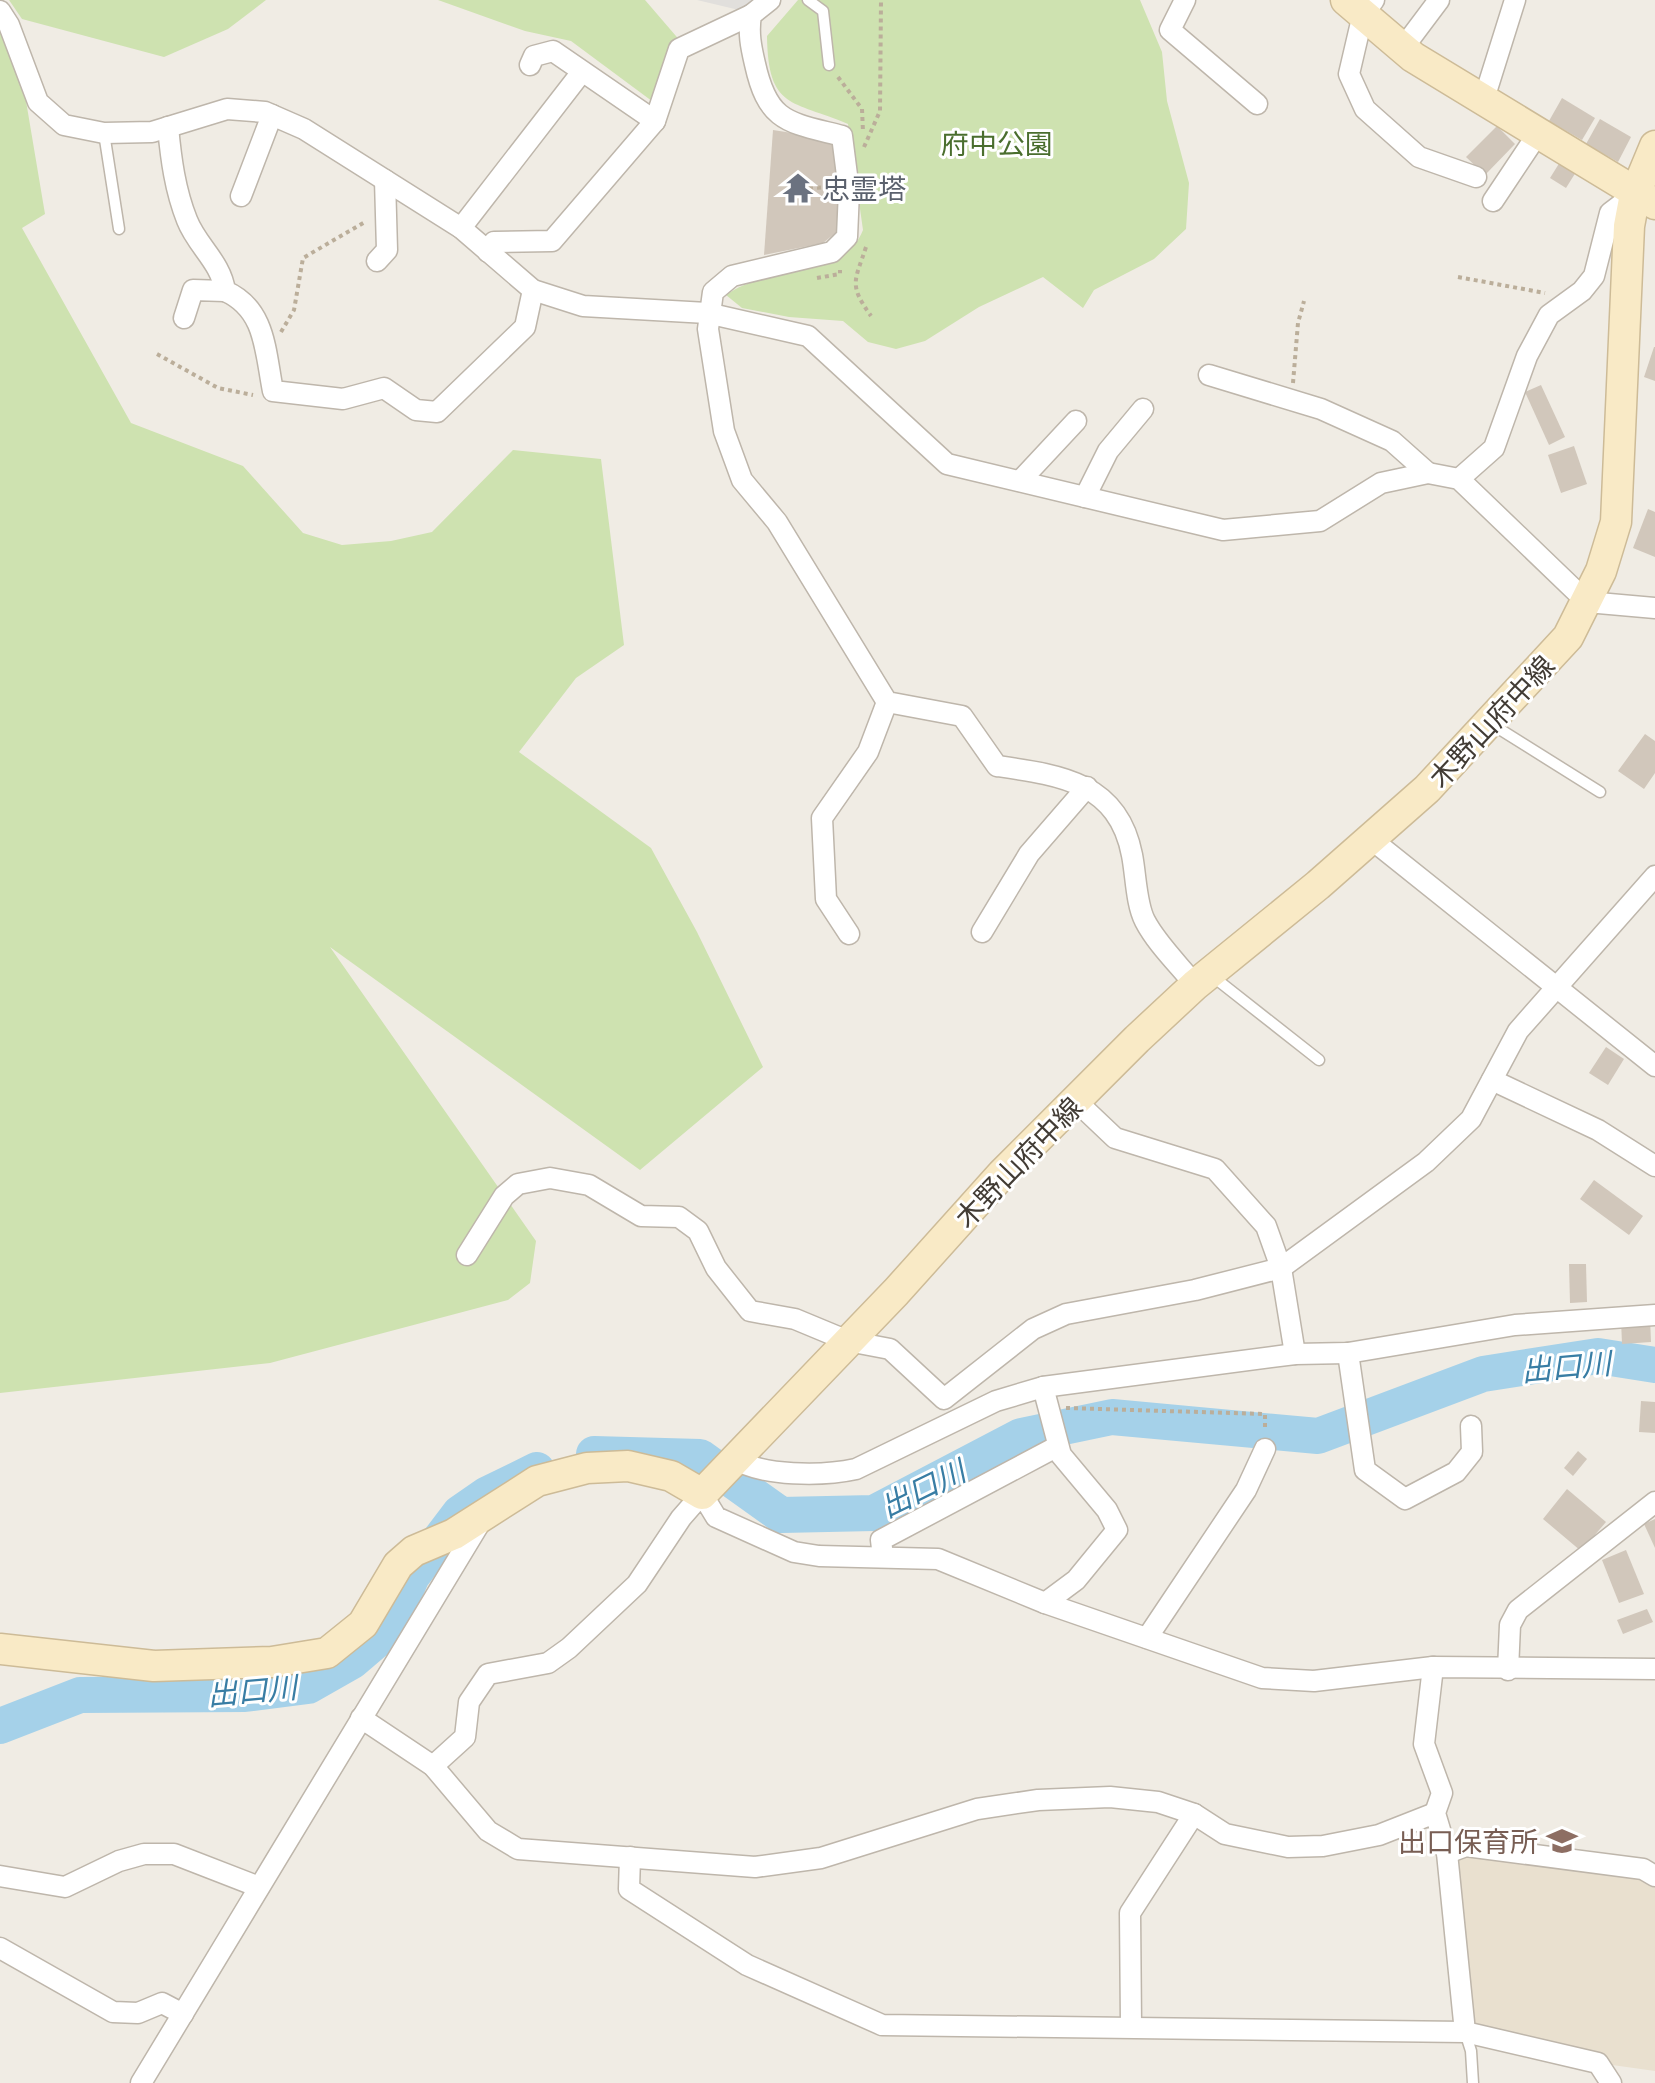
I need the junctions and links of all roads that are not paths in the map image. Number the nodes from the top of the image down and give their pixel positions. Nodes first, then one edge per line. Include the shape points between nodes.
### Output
1 (770, 0) edge
2 (808, 0) edge
3 (1185, 0) edge
4 (1439, 0) edge
5 (1515, 0) edge
6 (1361, 5) edge
7 (0, 11) edge
8 (751, 15) junction
9 (1403, 48) junction
10 (530, 65) dead end
11 (829, 65) road end
12 (581, 73) junction
13 (1483, 102) junction
14 (1257, 104) dead end
15 (272, 115) junction
16 (655, 121) junction
17 (168, 127) junction
18 (104, 133) junction
19 (1537, 135) junction
20 (1655, 146) edge
21 (1476, 177) dead end
22 (385, 180) junction
23 (241, 196) dead end
24 (1645, 199) edge
25 (1493, 201) dead end
26 (461, 228) junction
27 (119, 229) dead end
28 (488, 252) junction
29 (377, 261) dead end
30 (533, 290) junction
31 (225, 291) junction
32 (707, 313) junction
33 (184, 318) dead end
34 (1209, 375) dead end
35 (1143, 409) dead end
36 (1076, 421) dead end
37 (1428, 473) junction
38 (1459, 479) junction
39 (1020, 481) junction
40 (1085, 497) junction
41 (1587, 602) junction
42 (1655, 608) edge
43 (887, 702) junction
44 (1490, 723) junction
45 (1087, 787) junction
46 (1600, 792) dead end
47 (1371, 839) junction
48 (1655, 876) edge
49 (982, 932) dead end
50 (849, 934) dead end
51 (1202, 979) junction
52 (1559, 986) junction
53 (1319, 1060) dead end
54 (1655, 1066) edge
55 (1492, 1080) junction
56 (1076, 1101) junction
57 (1655, 1166) edge
58 (467, 1255) dead end
59 (1281, 1268) junction
60 (1655, 1315) edge
61 (848, 1341) junction
62 (1348, 1353) junction
63 (1295, 1354) junction
64 (1043, 1387) junction
65 (1471, 1426) dead end
66 (1058, 1446) junction
67 (1265, 1449) dead end
68 (734, 1458) junction
69 (705, 1491) junction
70 (1655, 1502) edge
71 (487, 1511) junction
72 (883, 1557) junction
73 (1045, 1603) junction
74 (1147, 1638) junction
75 (0, 1649) edge
76 (1433, 1667) junction
77 (1655, 1669) edge
78 (1508, 1670) junction
79 (361, 1718) junction
80 (433, 1766) junction
81 (1435, 1813) junction
82 (1194, 1814) junction
83 (1447, 1853) junction
84 (630, 1857) junction
85 (0, 1876) edge
86 (1655, 1876) edge
87 (259, 1887) junction
88 (0, 1948) edge
89 (183, 2014) junction
90 (1131, 2025) junction
91 (1465, 2032) junction
92 (141, 2083) edge
93 (1473, 2083) edge
94 (1611, 2083) edge

1 - 8 street
2 - 11 lane via 823,11
3 - 14 street via 1170,30
4 - 9 street
5 - 13 street
6 - 9 main road
6 - 21 street via 1349,74 1365,109 1419,157
7 - 18 street via 38,102 64,125
8 - 16 street via 679,49
8 - 32 street via 748,33 762,98 790,122 842,136 849,191 847,237 832,252 732,276 713,292
9 - 13 main road
10 - 12 street via 534,56 553,51
12 - 16 street
12 - 26 street
13 - 19 main road
15 - 17 street via 227,109
15 - 22 street
15 - 23 street
16 - 28 street via 552,241 494,242
17 - 18 street
17 - 31 street via 172,171 187,222 223,275
18 - 27 lane
19 - 24 main road
19 - 25 street
20 - 24 main road, 木野山府中線
22 - 26 street
22 - 29 street via 387,250
24 - 38 street via 1610,213 1594,276 1549,315 1527,356 1494,448
24 - 41 main road, 木野山府中線 via 1629,226 1616,522
26 - 28 street
28 - 30 street
30 - 31 street via 525,327 437,412 416,410 384,388 343,399 273,391 257,317 244,299
30 - 32 street via 583,306
31 - 33 street via 193,290
32 - 39 street via 808,336 947,464
32 - 43 street via 724,431 742,480 777,522
34 - 37 street via 1321,409 1392,441
35 - 40 street via 1108,451
36 - 39 street
37 - 38 street
37 - 40 street via 1381,483 1320,521 1223,530
38 - 41 street
39 - 40 street
41 - 42 street
41 - 44 main road, 木野山府中線 via 1568,637
43 - 45 street via 962,716 997,766 1047,773
43 - 50 street via 868,752 822,818 826,899
44 - 46 lane
44 - 47 main road, 木野山府中線
45 - 49 street via 1029,854
45 - 51 street via 1108,802 1127,829 1145,920
47 - 51 main road, 木野山府中線
47 - 52 street
48 - 52 street
51 - 53 lane
51 - 56 main road, 木野山府中線
52 - 54 street
52 - 55 street via 1518,1031
55 - 57 street via 1598,1130
55 - 59 street via 1471,1119 1426,1162
56 - 59 street via 1115,1138 1215,1169 1266,1226
56 - 61 main road, 木野山府中線
58 - 61 street via 504,1196 518,1184 550,1178 589,1185 641,1216 679,1217 698,1231 716,1268 750,1311 795,1319
59 - 61 street via 1066,1314 1033,1329 944,1399 890,1349
59 - 63 street
60 - 62 street via 1515,1325
61 - 68 main road, 木野山府中線
62 - 63 street
62 - 65 street via 1365,1470 1405,1499 1456,1472 1472,1452
63 - 64 street
64 - 66 street
64 - 68 street via 996,1401 856,1469 833,1474 748,1468
66 - 72 street via 881,1540
66 - 73 street via 1117,1530 1076,1580
67 - 74 street via 1246,1490
68 - 69 main road, 木野山府中線
69 - 71 main road via 628,1466 587,1468 537,1481
69 - 72 street via 716,1517 794,1552
69 - 80 street via 637,1584 569,1648 548,1663 488,1674 469,1702 465,1737
70 - 78 street via 1518,1610 1510,1625
71 - 75 main road via 398,1565 363,1624 327,1653 272,1662 154,1666
71 - 79 street
72 - 73 street via 938,1559
73 - 74 street
74 - 76 street via 1262,1678 1314,1681
76 - 78 street
76 - 81 street via 1424,1744 1442,1793
77 - 78 street
79 - 80 street
79 - 87 street
80 - 84 street via 488,1831 518,1849
81 - 82 street via 1379,1835 1288,1847 1225,1834
81 - 83 street
82 - 84 street via 1158,1802 1110,1797 1038,1800 977,1809 821,1858 755,1867
82 - 90 street via 1130,1913
83 - 86 street via 1466,1846 1643,1869
83 - 91 street
84 - 90 street via 629,1889 747,1965 882,2025
85 - 87 street via 65,1887 119,1861 174,1854
87 - 89 street
88 - 89 street via 113,2012 138,2013 162,2003
89 - 92 street
90 - 91 street
91 - 93 lane
91 - 94 street via 1598,2063

